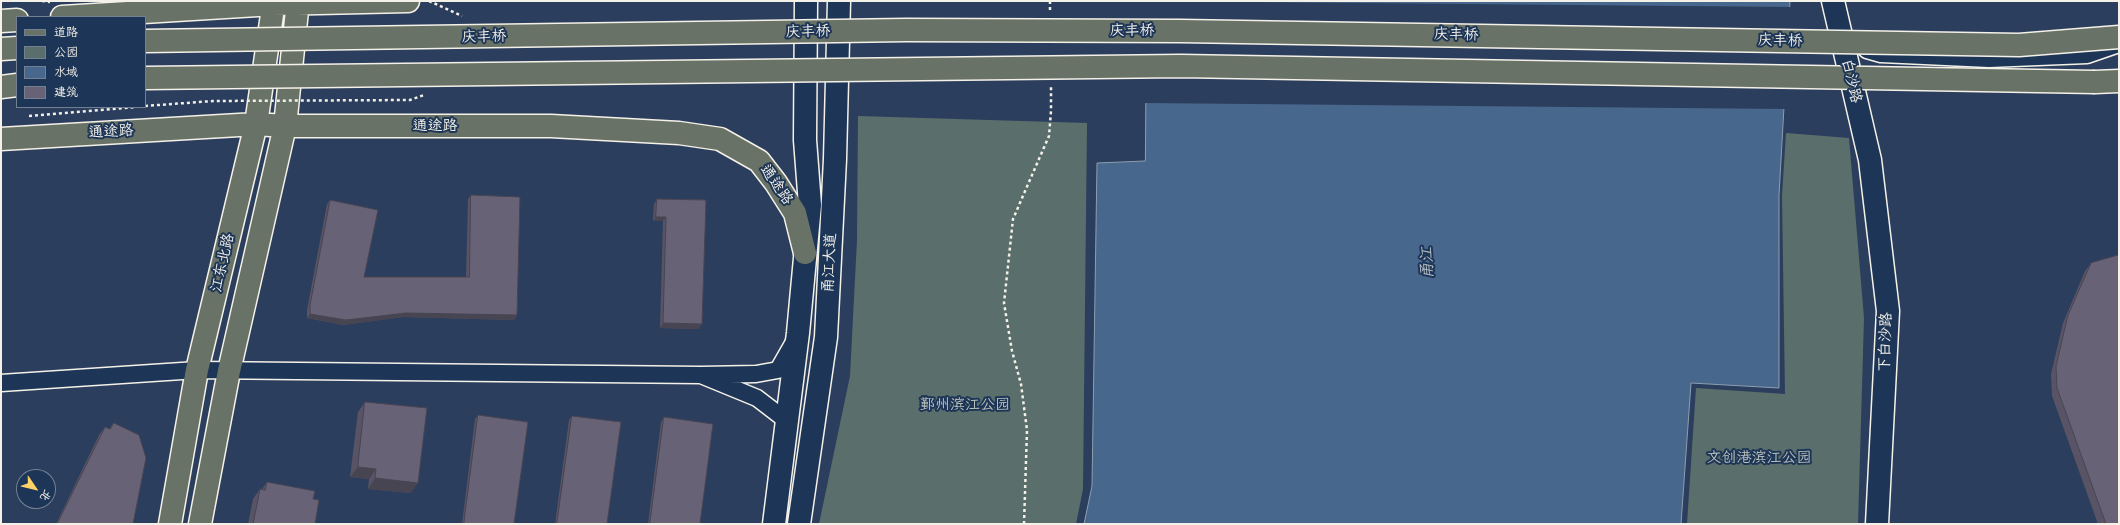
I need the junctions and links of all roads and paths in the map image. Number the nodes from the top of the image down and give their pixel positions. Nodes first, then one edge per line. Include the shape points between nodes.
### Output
1 (408, 1) edge
2 (806, 1) edge
3 (839, 1) edge
4 (1050, 1) edge
5 (298, 2) edge
6 (274, 3) edge
7 (1834, 7) edge
8 (77, 16) edge
9 (1050, 17) dead end
10 (16, 20) edge
11 (1, 21) edge
12 (2119, 37) edge
13 (146, 41) edge
14 (2119, 44) edge
15 (16, 48) edge
16 (1, 49) edge
17 (146, 78) edge
18 (1051, 80) dead end
19 (2119, 81) edge
20 (16, 85) edge
21 (1, 87) edge
22 (425, 95) dead end
23 (146, 106) edge
24 (124, 108) edge
25 (25, 116) dead end
26 (256, 124) junction
27 (285, 126) junction
28 (1, 139) edge
29 (1870, 160) joint
30 (805, 252) junction
31 (798, 333) junction
32 (197, 370) junction
33 (229, 371) junction
34 (701, 375) junction
35 (1, 384) edge
36 (787, 420) junction
37 (170, 524) edge
38 (200, 524) edge
39 (774, 524) edge
40 (799, 524) edge
41 (1024, 524) edge
42 (1878, 524) edge

1 - 5 main road
2 - 30 main road, 甬江大道 via 805,140 810,204
3 - 40 main road, 甬江大道 via 835,159 826,337
4 - 9 path
5 - 6 main road
5 - 27 main road, 江东北路
6 - 8 main road
6 - 26 main road, 江东北路
7 - 14 street via 1846,33 1867,50 1881,54 1989,59 2087,56
7 - 29 main road, 白沙路
10 - 11 main road
12 - 13 main road, 庆丰桥, bridge via 2019,44 1204,31 906,30
15 - 16 main road
17 - 19 main road, bridge via 1181,66
18 - 41 path via 1052,111 1049,136 1013,219 1004,303 1012,351 1021,384 1027,430
20 - 21 main road
22 - 23 path, bridge via 410,100 213,100
24 - 25 path
26 - 27 main road, 通途路
26 - 28 main road, 通途路
26 - 32 main road, 江东北路
27 - 30 main road, 通途路 via 551,126 679,133 720,139 759,161 776,183 795,214
27 - 33 main road, 江东北路
29 - 42 main road, 下白沙路 via 1888,311
30 - 31 main road, 甬江大道
31 - 34 street via 778,370 756,374
31 - 36 main road, 甬江大道
32 - 33 street
32 - 35 street
32 - 37 main road, 江东北路
33 - 34 street
33 - 38 main road, 江东北路
34 - 36 street via 757,398
36 - 39 main road, 甬江大道

